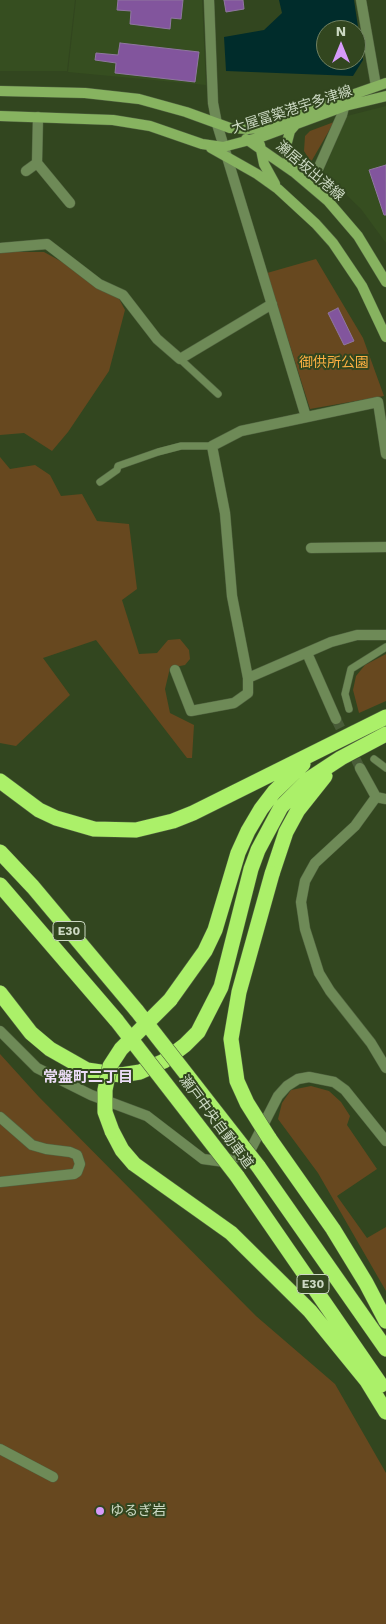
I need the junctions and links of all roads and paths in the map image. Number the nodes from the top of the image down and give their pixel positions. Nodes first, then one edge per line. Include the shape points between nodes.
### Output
1 (209, 0) edge
2 (361, 0) edge
3 (381, 85) edge
4 (0, 91) edge
5 (386, 96) edge
6 (346, 101) junction
7 (0, 116) edge
8 (38, 116) junction
9 (272, 122) junction
10 (296, 123) junction
11 (217, 124) junction
12 (248, 140) junction
13 (260, 142) junction
14 (224, 151) junction
15 (37, 163) junction
16 (26, 171) dead end
17 (295, 173) junction
18 (311, 186) junction
19 (278, 189) junction
20 (70, 203) dead end
21 (0, 248) edge
22 (386, 282) edge
23 (272, 304) junction
24 (386, 337) edge
25 (180, 359) junction
26 (218, 394) dead end
27 (382, 402) edge
28 (306, 417) junction
29 (212, 446) junction
30 (386, 454) edge
31 (100, 482) dead end
32 (386, 547) edge
33 (311, 548) dead end
34 (386, 635) edge
35 (386, 648) edge
36 (307, 654) junction
37 (174, 670) dead end
38 (248, 678) junction
39 (349, 710) dead end
40 (386, 717) edge
41 (336, 719) tunnel mouth
42 (386, 734) edge
43 (319, 750) junction
44 (341, 758) junction
45 (374, 759) dead end
46 (360, 768) tunnel mouth
47 (386, 768) edge
48 (0, 782) edge
49 (381, 798) edge
50 (0, 852) edge
51 (0, 885) edge
52 (0, 992) edge
53 (0, 1031) edge
54 (386, 1068) edge
55 (0, 1117) edge
56 (386, 1142) edge
57 (0, 1182) edge
58 (386, 1321) edge
59 (386, 1350) edge
60 (386, 1393) edge
61 (386, 1412) edge
62 (0, 1449) edge
63 (53, 1477) dead end

1 - 11 street via 213,104
2 - 3 street
3 - 6 main road, 大屋冨築港宇多津線
4 - 11 main road, 大屋冨築港宇多津線 via 85,93 139,99
5 - 6 main road, 大屋冨築港宇多津線
6 - 9 main road, 大屋冨築港宇多津線
6 - 10 main road, 大屋冨築港宇多津線
6 - 18 street
7 - 8 main road
8 - 14 main road via 132,122
8 - 15 street
9 - 11 main road, 大屋冨築港宇多津線 via 248,130
9 - 13 main road
10 - 13 main road, 大屋冨築港宇多津線
10 - 17 main road via 286,146
11 - 12 main road, 瀬居坂出港線
11 - 14 street
12 - 13 main road, 瀬居坂出港線
12 - 14 main road, 大屋冨築港宇多津線
13 - 17 main road, 瀬居坂出港線
13 - 19 main road via 264,164
14 - 19 main road
14 - 23 street
15 - 16 street
15 - 20 street
17 - 18 main road, 瀬居坂出港線
18 - 22 main road, 瀬居坂出港線 via 358,236
19 - 24 main road via 333,243 362,286
21 - 25 street via 47,244 99,284 123,295 157,339
23 - 25 street
23 - 28 street
25 - 26 lane
27 - 28 street
27 - 30 street
28 - 29 street via 241,431
29 - 31 lane via 181,446 158,452 118,466
29 - 38 street via 225,513 232,596
32 - 33 street
34 - 36 street via 357,635 331,642
35 - 39 lane via 352,669 345,694
36 - 38 street
36 - 41 street
37 - 38 street via 190,711 234,704 248,693
40 - 43 highway
42 - 44 highway
43 - 48 highway via 194,812 136,830 94,829 56,818
43 - 61 highway, bridge via 260,808 238,853 215,930 204,951 170,1000 121,1049 110,1066 105,1090 106,1112 122,1150 134,1164 231,1234 310,1311 367,1381
44 - 52 highway via 309,779 281,807 251,870 218,994 198,1032 164,1060 140,1072 121,1075 86,1070 50,1049 31,1033
44 - 58 highway, bridge via 298,810 286,832 239,992 231,1040 237,1080 247,1103 337,1237
45 - 47 lane
46 - 49 street
49 - 54 street via 315,862 304,881 301,902 320,972 330,991 371,1043
50 - 59 highway, 瀬戸中央自動車道 / E30, bridge via 137,1011 258,1166
51 - 60 highway, 瀬戸中央自動車道 / E30, bridge via 116,1021 237,1176
53 - 56 street via 37,1068 91,1095 147,1116 203,1159 225,1162 244,1154 252,1147 278,1096 292,1082 310,1077 334,1082 344,1090
55 - 57 street via 32,1145 78,1155 80,1164 74,1174
62 - 63 street

